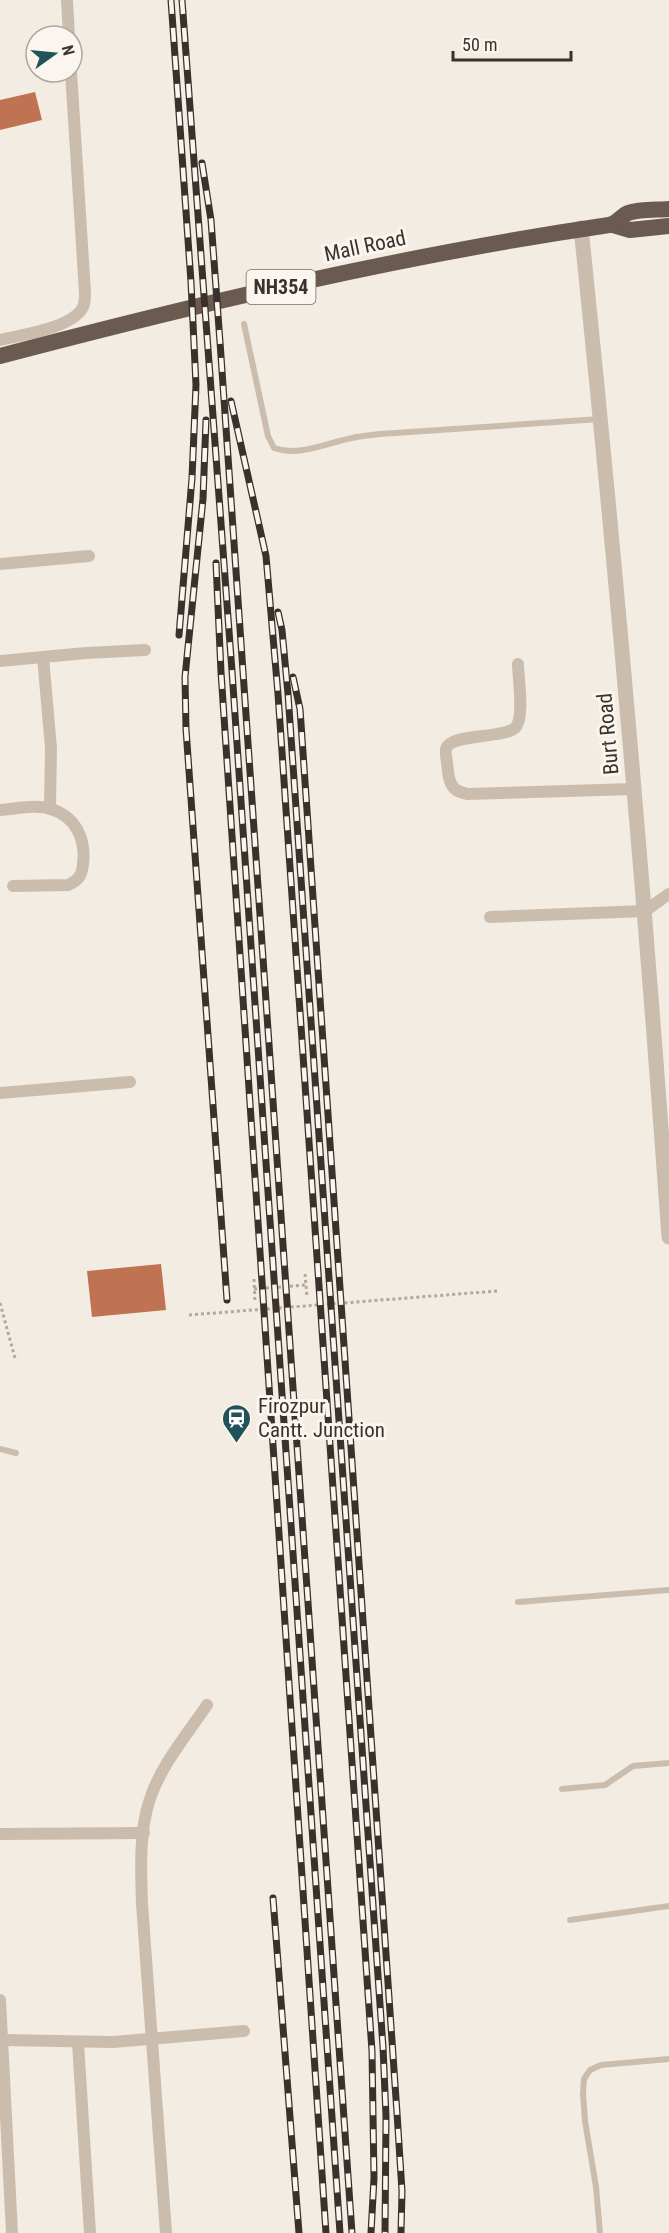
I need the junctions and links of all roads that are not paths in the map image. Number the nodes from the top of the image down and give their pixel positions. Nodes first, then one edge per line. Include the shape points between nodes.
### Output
1 (67, 0) edge
2 (68, 24) edge
3 (72, 84) edge
4 (669, 209) edge
5 (613, 225) junction
6 (669, 226) edge
7 (573, 229) junction
8 (244, 324) dead end
9 (69, 338) junction
10 (0, 340) edge
11 (0, 356) edge
12 (0, 365) edge
13 (601, 419) junction
14 (89, 556) dead end
15 (0, 564) edge
16 (145, 650) dead end
17 (43, 657) junction
18 (0, 662) edge
19 (518, 664) dead end
20 (634, 789) junction
21 (50, 809) junction
22 (0, 810) edge
23 (13, 886) dead end
24 (669, 894) edge
25 (645, 911) junction
26 (490, 917) dead end
27 (130, 1082) dead end
28 (0, 1093) edge
29 (669, 1237) edge
30 (0, 1449) edge
31 (16, 1453) dead end
32 (669, 1590) edge
33 (518, 1602) dead end
34 (207, 1705) dead end
35 (669, 1762) edge
36 (562, 1789) dead end
37 (144, 1833) junction
38 (0, 1834) edge
39 (669, 1906) edge
40 (570, 1920) dead end
41 (0, 2000) edge
42 (244, 2031) dead end
43 (2, 2040) junction
44 (153, 2040) junction
45 (78, 2043) junction
46 (669, 2059) edge
47 (8, 2231) edge
48 (90, 2233) edge
49 (166, 2233) edge
50 (600, 2233) edge

1 - 2 street
3 - 10 street via 83,307 63,324
4 - 5 highway, Mall Road / NH354 via 629,213
5 - 6 highway via 630,230
5 - 7 highway, Mall Road / NH354
7 - 9 highway, Mall Road / NH354 via 362,269
7 - 13 street, Burt Road
8 - 13 lane via 267,436 274,448 285,452 380,434
9 - 11 highway, Mall Road / NH354
9 - 12 street
13 - 20 street, Burt Road
14 - 15 street
16 - 17 street
17 - 18 street
17 - 21 street via 51,748
19 - 20 street via 519,722 506,733 450,743 446,749 453,788 467,794
20 - 25 street, Burt Road
21 - 22 street
21 - 23 street via 64,816 82,838 82,874 68,885
24 - 25 street
25 - 26 street
25 - 29 street, Burt Road
27 - 28 street
30 - 31 lane
32 - 33 lane
34 - 37 street via 166,1764 149,1802
35 - 36 lane via 633,1766 604,1785
37 - 38 street
37 - 44 street via 142,1904
39 - 40 lane
41 - 43 street
42 - 44 street
43 - 45 street
43 - 47 street
44 - 45 street
44 - 49 street
45 - 48 street
46 - 50 lane via 601,2065 590,2070 584,2079 585,2121

